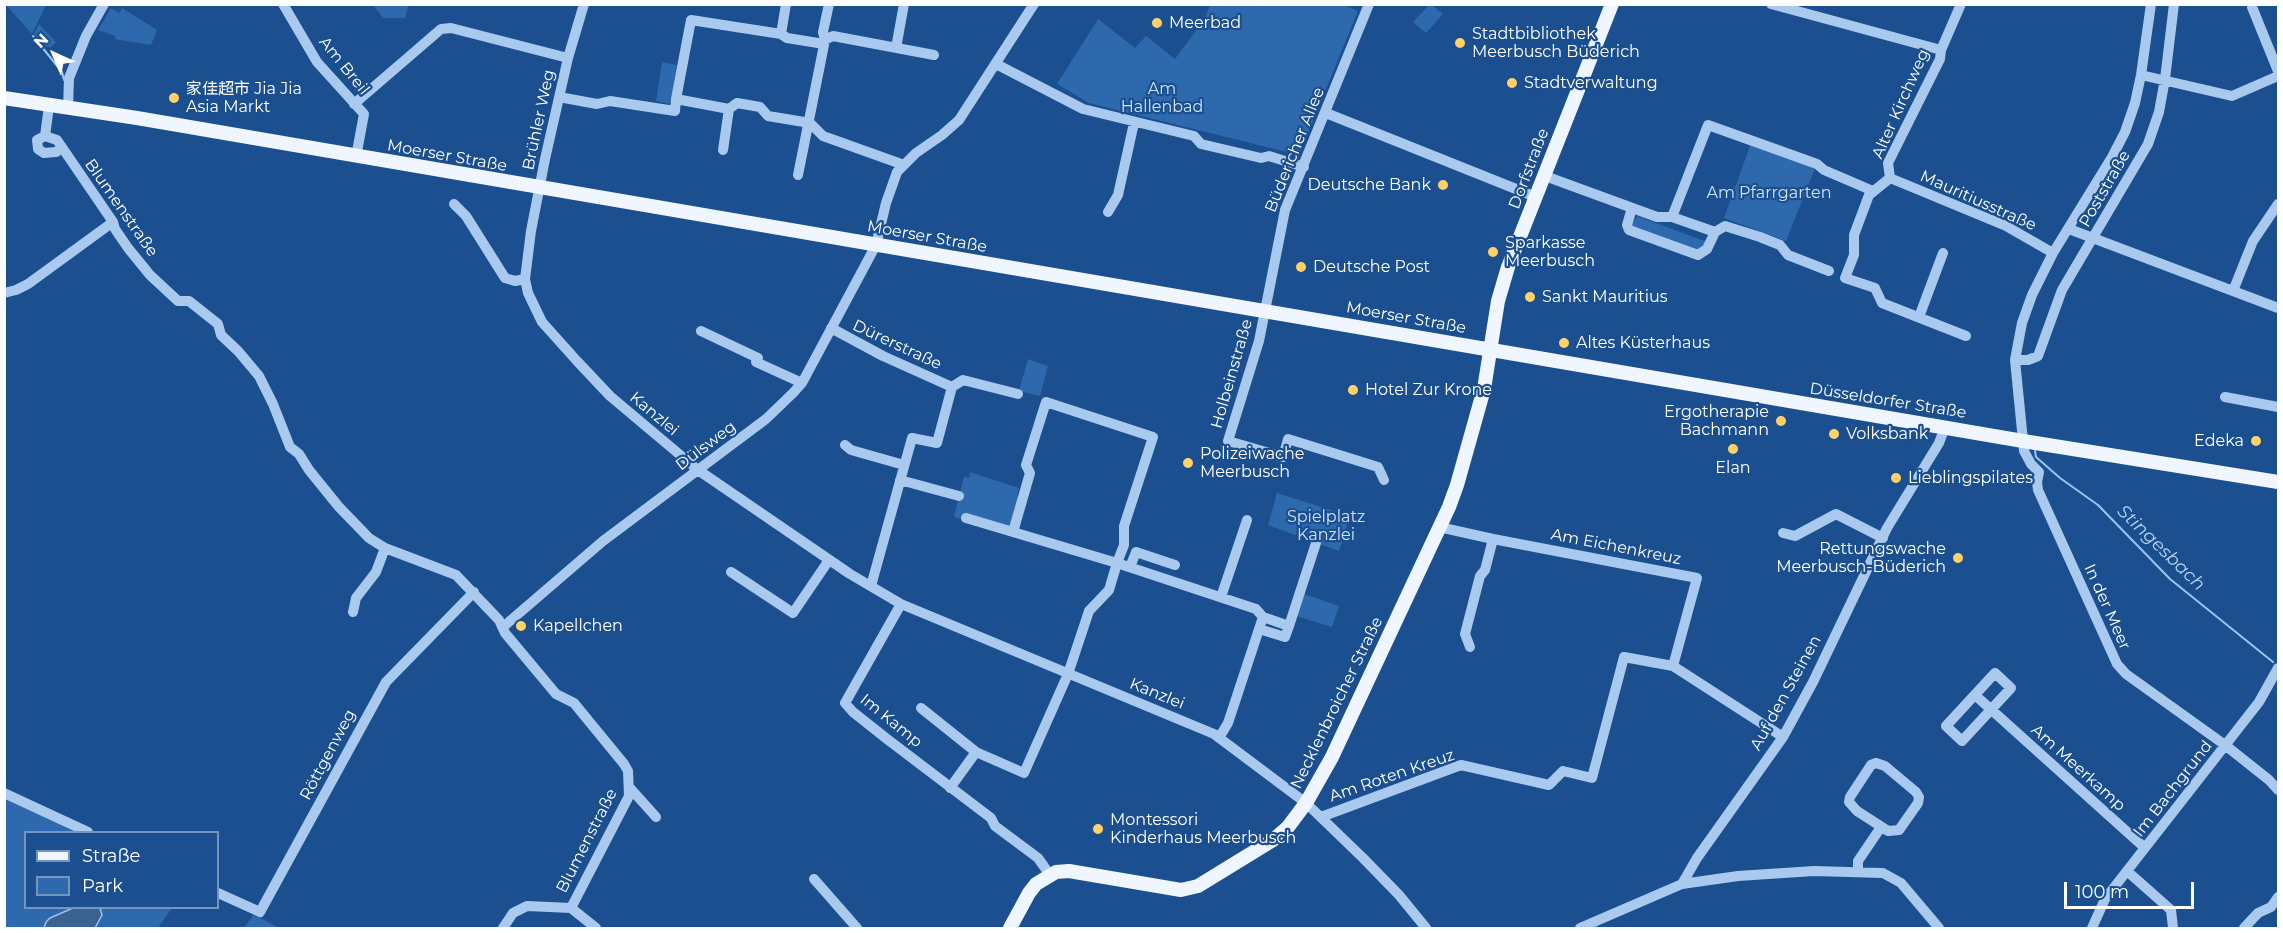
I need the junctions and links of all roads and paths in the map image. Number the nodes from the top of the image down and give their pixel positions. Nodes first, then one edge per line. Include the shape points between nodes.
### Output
1 (104, 4) edge
2 (283, 4) edge
3 (584, 4) edge
4 (786, 4) edge
5 (829, 4) edge
6 (904, 4) edge
7 (1034, 4) edge
8 (1369, 4) edge
9 (1612, 4) edge
10 (1771, 4) edge
11 (1961, 4) edge
12 (2151, 4) edge
13 (2174, 4) edge
14 (2253, 4) edge
15 (781, 34) junction
16 (825, 40) junction
17 (896, 48) junction
18 (1941, 50) junction
19 (934, 55) dead end
20 (568, 58) junction
21 (996, 64) junction
22 (2278, 73) edge
23 (2141, 75) junction
24 (2165, 80) junction
25 (559, 97) junction
26 (4, 98) edge
27 (676, 99) junction
28 (354, 104) junction
29 (49, 106) junction
30 (68, 109) junction
31 (729, 109) junction
32 (1326, 113) junction
33 (810, 123) junction
34 (1134, 123) junction
35 (45, 136) junction
36 (823, 136) junction
37 (806, 139) junction
38 (62, 148) junction
39 (723, 150) dead end
40 (356, 157) junction
41 (904, 165) junction
42 (1304, 168) junction
43 (798, 175) dead end
44 (1545, 176) junction
45 (1890, 178) junction
46 (540, 188) junction
47 (1873, 190) junction
48 (1536, 197) junction
49 (454, 204) dead end
50 (2278, 204) edge
51 (1632, 208) junction
52 (1108, 212) dead end
53 (1672, 217) junction
54 (113, 222) junction
55 (2069, 229) junction
56 (1715, 232) junction
57 (2094, 239) junction
58 (876, 245) junction
59 (2053, 253) junction
60 (1943, 254) dead end
61 (1829, 271) dead end
62 (525, 279) junction
63 (2234, 291) junction
64 (4, 293) edge
65 (2278, 308) edge
66 (1266, 312) junction
67 (1919, 317) junction
68 (831, 328) junction
69 (701, 331) dead end
70 (1966, 336) dead end
71 (1492, 350) junction
72 (2015, 360) junction
73 (802, 383) junction
74 (952, 387) junction
75 (1018, 394) dead end
76 (2224, 397) dead end
77 (2278, 407) edge
78 (1945, 427) junction
79 (2023, 441) junction
80 (844, 445) dead end
81 (904, 465) junction
82 (698, 470) junction
83 (900, 480) junction
84 (1384, 480) dead end
85 (2278, 482) edge
86 (959, 496) dead end
87 (966, 518) dead end
88 (1246, 520) dead end
89 (1439, 526) junction
90 (1013, 532) junction
91 (1783, 533) dead end
92 (1882, 538) junction
93 (1493, 539) junction
94 (1316, 543) dead end
95 (386, 548) junction
96 (829, 560) junction
97 (1118, 563) junction
98 (1175, 565) dead end
99 (1130, 567) junction
100 (731, 572) dead end
101 (871, 586) junction
102 (474, 592) junction
103 (1221, 597) junction
104 (901, 604) junction
105 (353, 612) dead end
106 (1263, 617) junction
107 (1289, 626) junction
108 (503, 627) junction
109 (1259, 629) junction
110 (1470, 647) dead end
111 (1673, 666) junction
112 (2278, 668) edge
113 (1068, 674) junction
114 (1974, 695) junction
115 (921, 708) dead end
116 (1990, 710) junction
117 (1783, 737) junction
118 (1219, 738) junction
119 (2226, 745) junction
120 (976, 752) junction
121 (630, 788) junction
122 (950, 788) junction
123 (2278, 790) edge
124 (4, 793) edge
125 (1306, 803) junction
126 (656, 817) dead end
127 (1321, 818) junction
128 (1881, 827) junction
129 (86, 831) edge
130 (2145, 848) junction
131 (2127, 871) junction
132 (1858, 872) junction
133 (1050, 874) junction
134 (814, 879) dead end
135 (1682, 884) junction
136 (219, 893) edge
137 (2278, 897) edge
138 (571, 908) junction
139 (2275, 910) edge
140 (503, 928) edge
141 (596, 928) edge
142 (857, 928) edge
143 (1010, 928) edge
144 (1426, 928) edge
145 (1580, 928) edge
146 (1940, 928) edge
147 (2092, 928) edge
148 (2174, 928) edge
149 (2244, 928) edge

1 - 30 street via 69,78
2 - 28 street, Am Breil via 317,62
3 - 20 street, Brühler Weg
4 - 15 street
5 - 16 street
6 - 17 street
7 - 21 street, Dülsweg
8 - 32 street, Büdericher Allee
9 - 44 main road, Dorfstraße
10 - 18 street
11 - 18 street, Alter Kirchweg
12 - 23 street, Poststraße
13 - 24 street, Poststraße
14 - 22 street
15 - 16 street via 818,43
15 - 27 street via 691,20
16 - 17 street via 833,36
16 - 33 street
17 - 19 street
18 - 45 street, Alter Kirchweg via 1888,163
20 - 25 street, Brühler Weg
20 - 28 street, Brühler Weg via 451,28 441,29
21 - 34 street via 1083,109
21 - 41 street, Dülsweg via 959,120
22 - 24 street via 2232,96
23 - 24 street
23 - 55 street, Poststraße via 2125,132
24 - 57 street, Poststraße via 2148,144
25 - 27 street via 675,111
25 - 46 street, Brühler Weg
26 - 29 main road, Moerser Straße
27 - 31 street
28 - 40 street, Am Breil via 364,114
29 - 30 main road, Moerser Straße
29 - 35 street
30 - 40 main road, Moerser Straße
31 - 33 street via 737,103 760,107 768,116
31 - 39 street
32 - 42 street, Büdericher Allee
32 - 48 street
33 - 36 street
33 - 37 street
34 - 42 street via 1194,136 1201,144 1261,158 1269,156
34 - 52 street via 1118,195
35 - 38 street, Blumenstraße via 57,140
35 - 38 street via 37,140 41,152
36 - 37 street via 814,141
36 - 41 street
37 - 43 street
38 - 54 street, Blumenstraße
40 - 46 main road, Moerser Straße
41 - 58 street, Dülsweg via 891,185
42 - 66 street, Büdericher Allee via 1280,230
44 - 48 main road, Dorfstraße
44 - 51 street
45 - 47 street, Alter Kirchweg
45 - 59 street, Mauritiusstraße via 2007,226
46 - 58 main road, Moerser Straße
46 - 62 street, Kanzlei
47 - 53 street via 1817,164 1708,124
47 - 67 street via 1854,235 1854,255 1845,278 1875,288 1882,303
48 - 71 main road, Dorfstraße via 1500,293
49 - 62 street via 466,216 505,278
50 - 63 street via 2253,241
51 - 53 street via 1657,217
51 - 56 street via 1629,230 1698,255 1707,249
53 - 56 street
54 - 64 street via 28,284
54 - 95 street, Blumenstraße via 150,275 178,301 189,301 218,324 221,335 259,376 290,447 339,507 369,538
55 - 57 street
55 - 59 street, Poststraße
56 - 61 street via 1725,226 1760,237 1780,245 1788,255
57 - 63 street
57 - 72 street, Poststraße via 2062,290 2037,356
58 - 66 main road, Moerser Straße
58 - 68 street, Dülsweg
59 - 72 street, Poststraße via 2022,323
60 - 67 street
62 - 82 street, Kanzlei via 542,322 577,361 610,396
63 - 65 street
66 - 71 main road, Moerser Straße
66 - 84 street, Holbeinstraße via 1228,441 1283,457 1288,439 1378,467
67 - 70 street
68 - 73 street, Dülsweg
68 - 74 street, Dürerstraße
69 - 73 street
71 - 78 main road, Düsseldorfer Straße
71 - 89 main road, Necklenbroicher Straße via 1457,485
72 - 79 street, Poststraße
73 - 82 street, Dülsweg via 766,419
74 - 75 street, Dürerstraße via 963,380
74 - 81 street, Dürerstraße via 937,443 912,438
76 - 77 street
78 - 79 main road, Düsseldorfer Straße
78 - 92 street, Auf den Steinen
79 - 85 main road, Düsseldorfer Straße
79 - 119 street, In der Meer via 2024,451 2039,472 2038,490 2116,664
80 - 81 street
81 - 83 street, Dürerstraße
82 - 96 street, Kanzlei
82 - 108 street, Dülsweg via 603,541
83 - 86 street
83 - 101 street, Dürerstraße
87 - 90 street
88 - 103 street
89 - 93 street, Am Eichenkreuz
89 - 125 main road, Necklenbroicher Straße via 1332,757
90 - 97 street
90 - 97 street via 1030,473 1026,465 1046,402 1153,437 1124,526 1124,545
91 - 92 street via 1795,536 1836,514
92 - 117 street, Auf den Steinen
93 - 110 street via 1465,633
93 - 111 street, Am Eichenkreuz via 1697,578
94 - 107 street
95 - 102 street, Blumenstraße via 456,575
95 - 105 street via 376,572 356,598
96 - 100 street via 793,613
96 - 101 street, Kanzlei
97 - 99 street
97 - 113 street via 1109,590 1089,611
98 - 99 street via 1136,552
99 - 103 street
101 - 104 street, Kanzlei
102 - 108 street, Blumenstraße
102 - 136 street, Röttgenweg via 386,682 260,912
103 - 106 street via 1256,609
104 - 113 street, Kanzlei
104 - 122 street, Im Kamp via 845,703
106 - 107 street
106 - 109 street
107 - 109 street via 1285,637
108 - 121 street, Blumenstraße via 556,694 574,702 622,761
109 - 118 street via 1228,723
111 - 117 street, Am Roten Kreuz
111 - 127 street, Am Roten Kreuz via 1624,657 1592,778 1563,771 1548,785 1461,765
112 - 119 street, Im Bachgrund via 2259,702
113 - 118 street, Kanzlei
113 - 120 street, Im Kamp via 1024,773
114 - 116 street, Am Meerkamp
114 - 116 street via 1995,673 2011,688
114 - 116 street via 1946,726 1962,741
115 - 120 street, Im Kamp
116 - 130 street, Am Meerkamp
117 - 135 street, Auf den Steinen
118 - 125 street, Kanzlei
119 - 123 street, In der Meer
119 - 130 street, Im Bachgrund
120 - 122 street
121 - 126 street, Blumenstraße
121 - 138 street, Blumenstraße
122 - 133 street, Im Kamp via 1038,858
124 - 129 street
125 - 127 street, Kanzlei
125 - 133 main road, Necklenbroicher Straße via 1273,840 1193,889 1069,871
127 - 144 street, Kanzlei via 1392,888
128 - 128 street via 1899,830 1919,797 1885,766 1876,763 1849,802
128 - 132 street via 1858,861
130 - 131 street, Im Bachgrund
131 - 147 street, Im Bachgrund via 2105,899
131 - 148 street via 2172,910
132 - 135 street via 1738,876
132 - 146 street via 1882,873 1901,884
133 - 143 main road via 1029,893
134 - 142 street
135 - 145 street
137 - 139 street
138 - 140 street via 527,906 513,913
138 - 141 street
139 - 149 street via 2258,913

